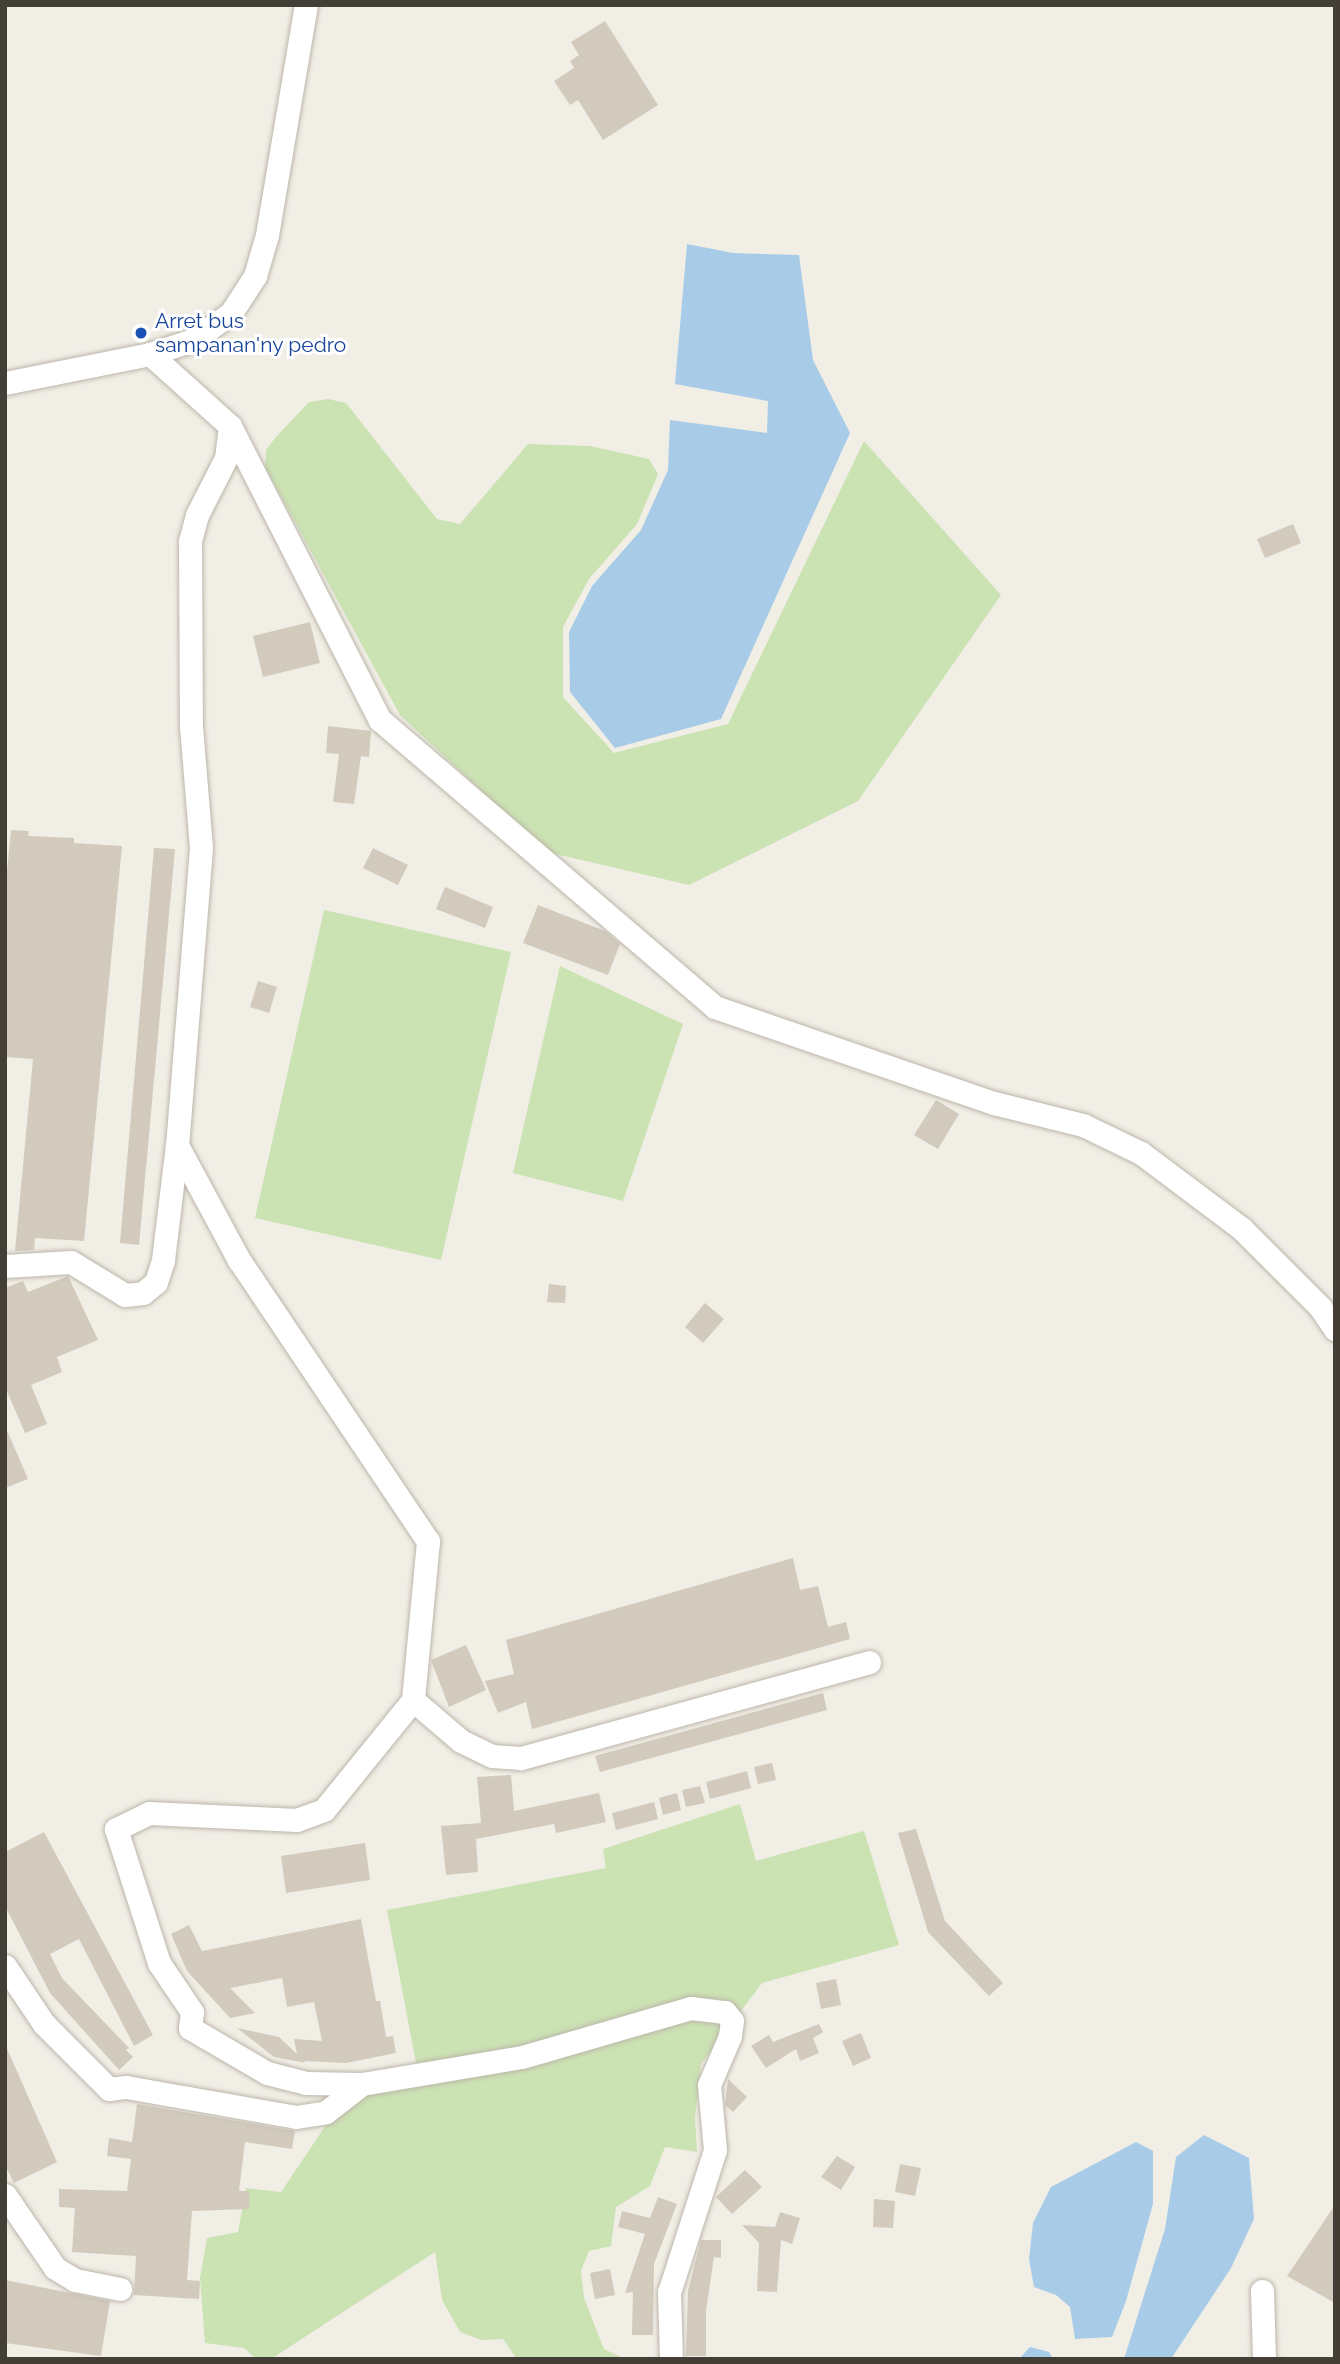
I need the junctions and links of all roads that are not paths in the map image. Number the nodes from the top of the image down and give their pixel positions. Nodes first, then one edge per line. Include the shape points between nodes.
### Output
1 (306, 5) edge
2 (150, 354) junction
3 (5, 383) edge
4 (230, 426) junction
5 (177, 1146) junction
6 (5, 1266) edge
7 (1335, 1329) edge
8 (869, 1662) dead end
9 (413, 1700) junction
10 (5, 1966) edge
11 (362, 2084) junction
12 (5, 2195) edge
13 (120, 2289) dead end
14 (1262, 2291) dead end
15 (671, 2359) edge
16 (1264, 2359) edge

1 - 2 street via 277,187 255,276 231,313 193,340
2 - 3 street
2 - 4 street
4 - 5 street via 226,458 197,515 190,542 191,726 201,848
4 - 7 street via 380,720 715,1007 994,1102 1083,1125 1141,1153 1241,1228 1321,1307
5 - 6 street via 163,1260 156,1282 143,1293 125,1295 71,1262
5 - 9 street via 239,1260 428,1541
8 - 9 street via 521,1758 492,1756 461,1741
9 - 11 street via 324,1810 297,1820 149,1813 116,1829 159,1963 192,2012 190,2028 267,2073 306,2083
10 - 11 street via 44,2024 109,2090 126,2087 296,2117 326,2112
11 - 15 street via 522,2057 691,2007 724,2012 732,2021 730,2036 709,2085 715,2150 669,2292
12 - 13 street via 55,2268 75,2280
14 - 16 street

